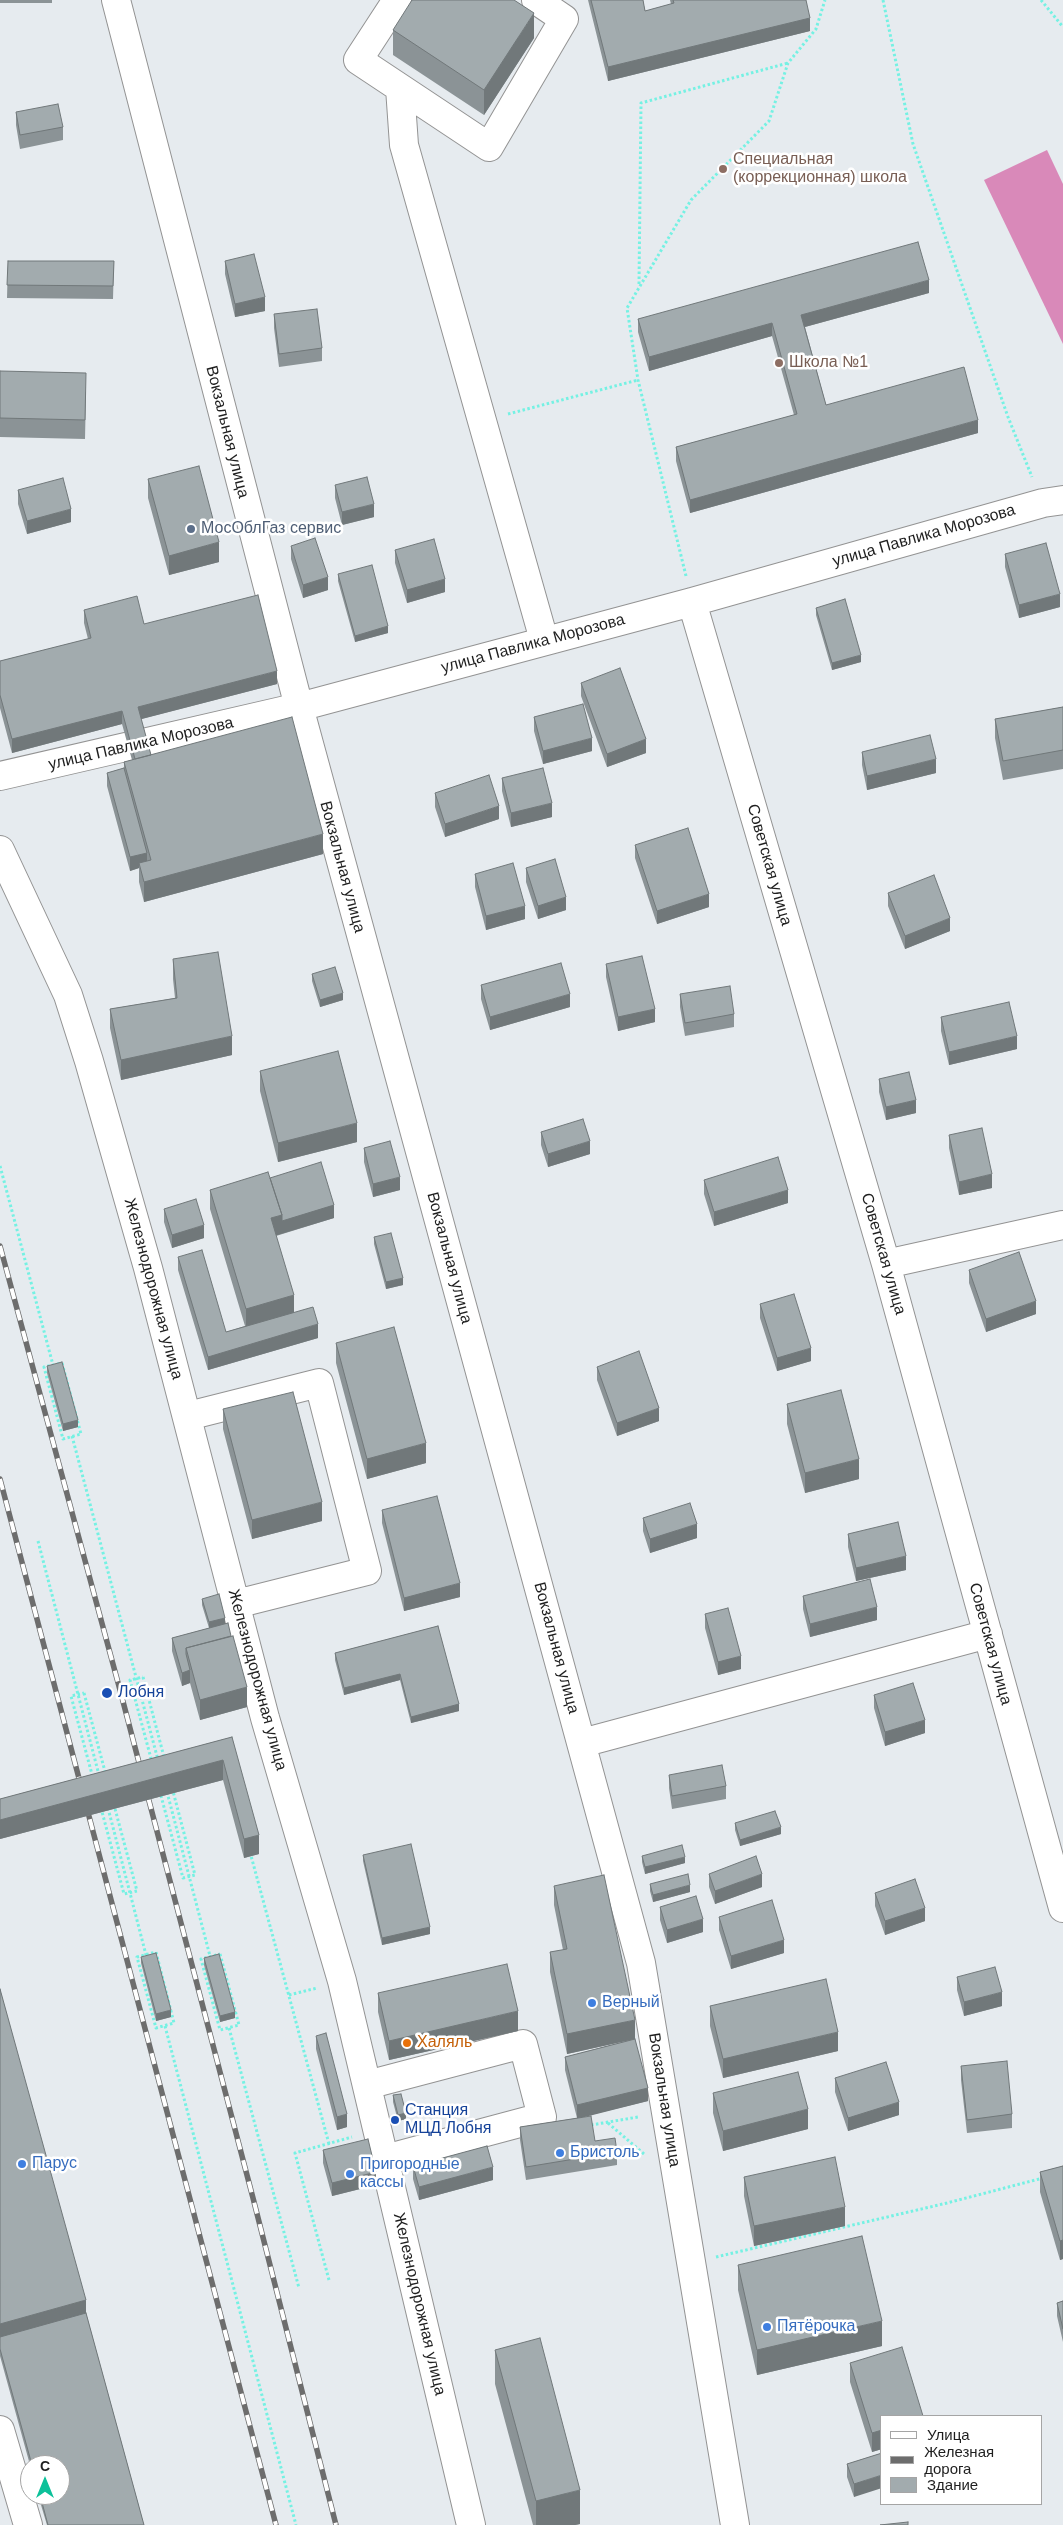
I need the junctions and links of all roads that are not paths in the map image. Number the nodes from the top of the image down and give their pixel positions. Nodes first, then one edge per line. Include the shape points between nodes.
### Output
1 (116, 0) edge
2 (397, 0) edge
3 (536, 0) edge
4 (400, 88) junction
5 (1053, 501) edge
6 (690, 594) junction
7 (544, 640) junction
8 (298, 707) junction
9 (0, 776) edge
10 (0, 850) edge
11 (1063, 1225) edge
12 (886, 1264) junction
13 (188, 1416) junction
14 (236, 1604) junction
15 (988, 1634) junction
16 (582, 1743) junction
17 (1063, 1908) edge
18 (367, 2085) junction
19 (385, 2159) junction
20 (0, 2430) edge
21 (6, 2470) edge
22 (28, 2525) edge
23 (471, 2525) edge
24 (735, 2525) edge

1 - 8 street, Вокзальная улица
2 - 4 street via 358,60
3 - 4 street via 564,19 489,147
4 - 7 street via 404,145
5 - 6 street, улица Павлика Морозова
6 - 7 street, улица Павлика Морозова
6 - 12 street, Советская улица
7 - 8 street, улица Павлика Морозова
8 - 9 street, улица Павлика Морозова
8 - 16 street, Вокзальная улица
10 - 13 street, Железнодорожная улица via 68,995
11 - 12 street
12 - 15 street, Советская улица
13 - 14 street, Железнодорожная улица
13 - 14 street via 319,1383 368,1571
14 - 18 street, Железнодорожная улица via 342,1981
15 - 16 street
15 - 17 street, Советская улица
16 - 24 street, Вокзальная улица via 641,1963
18 - 19 street, Железнодорожная улица
18 - 19 street via 523,2044 542,2117
19 - 23 street, Железнодорожная улица
20 - 21 street
21 - 22 street

